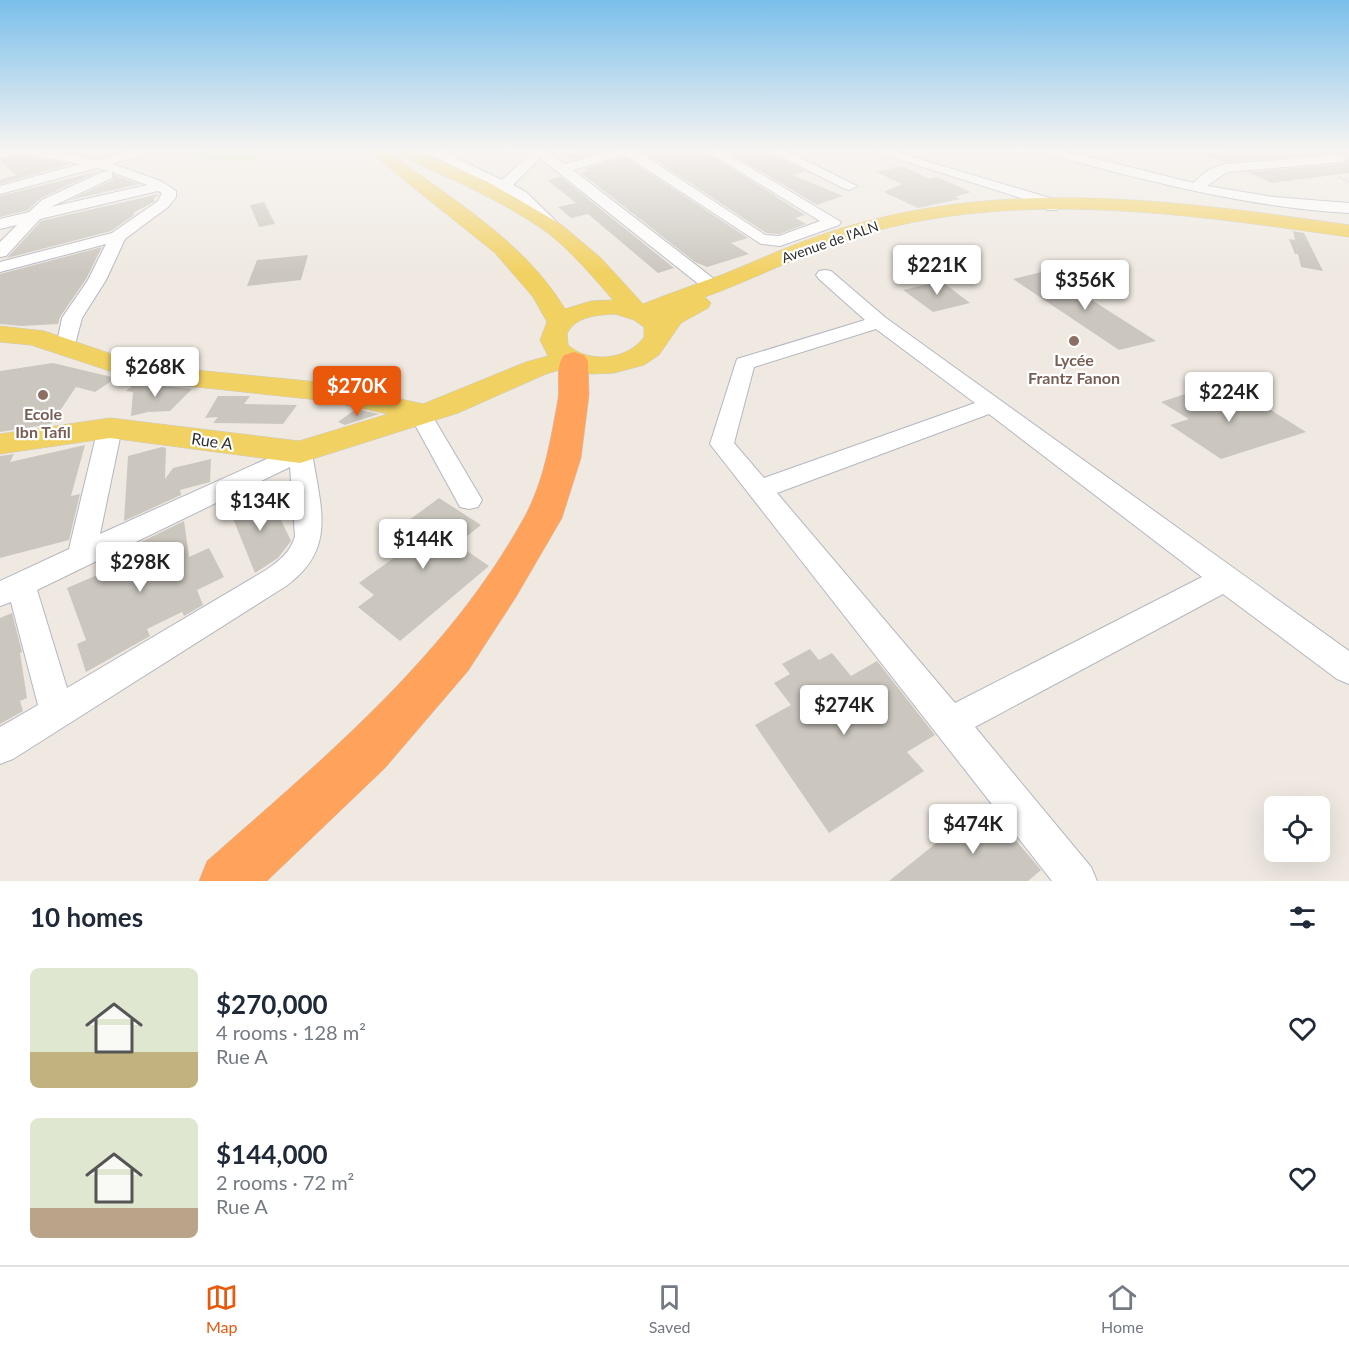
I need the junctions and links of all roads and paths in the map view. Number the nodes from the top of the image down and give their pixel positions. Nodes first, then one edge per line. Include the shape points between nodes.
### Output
1 (70, 191) edge
2 (140, 191) edge
3 (169, 191) edge
4 (429, 191) edge
5 (490, 191) edge
6 (514, 191) edge
7 (591, 191) edge
8 (689, 191) edge
9 (781, 191) edge
10 (979, 191) edge
11 (1219, 191) edge
12 (1001, 200) junction
13 (1048, 204) junction
14 (1349, 208) edge
15 (33, 217) junction
16 (0, 225) edge
17 (555, 230) junction
18 (1349, 231) edge
19 (118, 236) junction
20 (816, 236) junction
21 (1349, 237) edge
22 (0, 252) edge
23 (0, 267) edge
24 (825, 275) dead end
25 (712, 286) junction
26 (639, 312) junction
27 (879, 322) junction
28 (659, 333) junction
29 (0, 334) edge
30 (564, 347) junction
31 (66, 348) junction
32 (992, 405) junction
33 (419, 412) junction
34 (110, 428) junction
35 (0, 444) edge
36 (300, 452) junction
37 (760, 489) junction
38 (469, 500) dead end
39 (82, 555) junction
40 (1225, 579) junction
41 (11, 589) edge
42 (1349, 669) edge
43 (57, 712) junction
44 (950, 723) junction
45 (0, 747) edge
46 (227, 881) edge
47 (1077, 881) edge

1 - 15 street
2 - 15 street
3 - 19 street via 163,204
4 - 30 main road via 506,250 538,283
5 - 17 main road
6 - 17 street
7 - 25 street
8 - 20 street via 761,239 780,241
9 - 20 street via 833,222
10 - 12 street
11 - 14 street via 1277,202
12 - 13 main road
12 - 20 main road, Avenue de l'ALN
12 - 28 main road via 856,237 688,308
13 - 18 main road via 1163,206
13 - 21 main road via 1183,213
15 - 16 street
15 - 22 street
17 - 26 main road via 594,262
19 - 23 street
19 - 31 street via 97,280 72,318
20 - 25 main road, Avenue de l'ALN
24 - 27 street
25 - 26 main road, Avenue de l'ALN
26 - 28 main road via 651,318
26 - 30 main road via 616,307 575,313
27 - 32 street
27 - 37 street via 744,363 722,444
28 - 30 main road via 651,350 634,360 603,365
29 - 31 main road via 35,337
30 - 33 main road, Rue A via 536,368 447,406
30 - 46 highway via 574,395 564,458 543,519 502,585 452,657 368,751
31 - 33 main road via 140,373 328,392
32 - 37 street
32 - 40 street
33 - 36 main road, Rue A
33 - 38 street
34 - 35 main road, Rue A
34 - 36 main road, Rue A
34 - 39 street
36 - 39 street
36 - 43 street via 309,534 297,561 276,578
37 - 44 street
39 - 41 street
40 - 42 street
40 - 44 street
41 - 43 street
43 - 45 street
44 - 47 street

